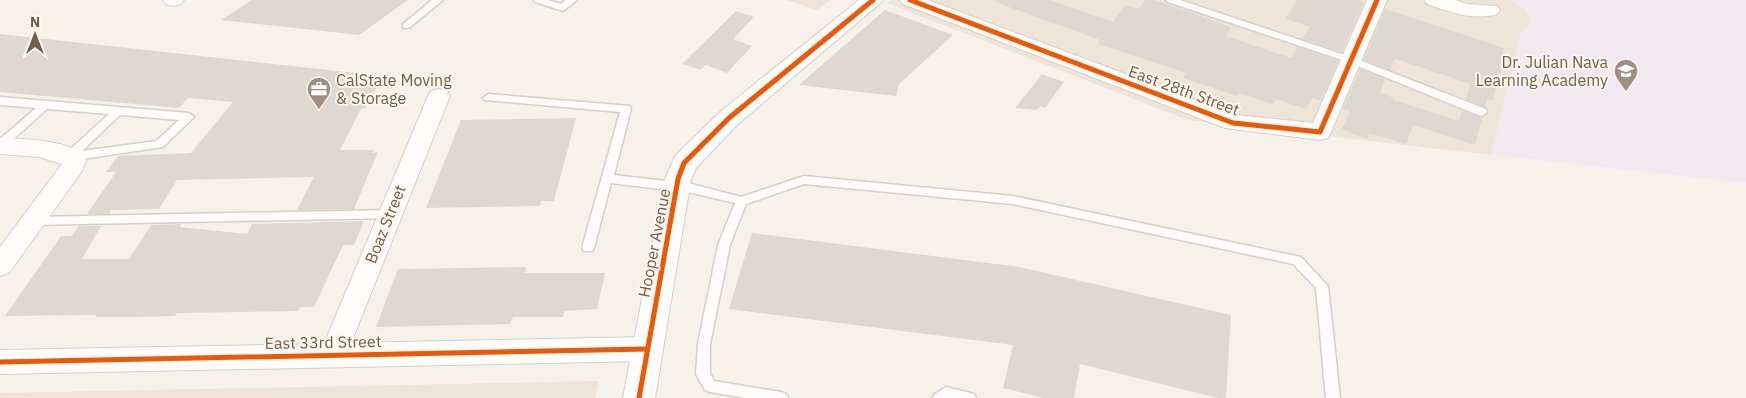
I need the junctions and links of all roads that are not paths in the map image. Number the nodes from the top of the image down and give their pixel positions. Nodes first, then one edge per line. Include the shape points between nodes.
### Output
1 (438, 0) edge
2 (538, 0) edge
3 (572, 0) edge
4 (873, 0) edge
5 (910, 0) edge
6 (1171, 0) edge
7 (1378, 0) edge
8 (1434, 0) edge
9 (1490, 10) dead end
10 (406, 26) dead end
11 (1351, 60) junction
12 (439, 96) dead end
13 (488, 98) dead end
14 (0, 102) edge
15 (45, 105) junction
16 (118, 111) junction
17 (1482, 112) dead end
18 (0, 146) edge
19 (72, 158) junction
20 (607, 178) junction
21 (677, 187) junction
22 (741, 201) junction
23 (389, 214) junction
24 (33, 221) junction
25 (588, 248) dead end
26 (0, 266) edge
27 (647, 349) junction
28 (332, 354) junction
29 (0, 362) edge
30 (639, 398) edge
31 (781, 398) edge
32 (940, 398) edge
33 (969, 398) edge
34 (1334, 398) edge

1 - 10 lane
2 - 3 lane via 563,8
4 - 21 street, Hooper Avenue via 696,148 684,163
5 - 11 street, East 28th Street via 1233,124 1320,132
6 - 11 lane
7 - 11 street, East 28th Street
8 - 9 street via 1466,10
11 - 17 lane
12 - 23 street, Boaz Street
13 - 20 lane via 626,109
14 - 15 lane
15 - 16 lane
15 - 18 lane
16 - 19 lane
16 - 19 lane via 189,117 159,144
18 - 19 street via 49,150
19 - 24 street via 74,165
20 - 21 lane
20 - 25 lane
21 - 22 lane
21 - 27 street, Hooper Avenue
22 - 31 lane via 724,245 704,344 703,374 710,386
22 - 34 lane via 804,180 1013,200 1298,260 1322,286
23 - 24 lane
23 - 28 street, Boaz Street
24 - 26 street
27 - 28 street, East 33rd Street
27 - 30 street, Hooper Avenue
28 - 29 street, East 33rd Street
32 - 33 lane via 946,393

